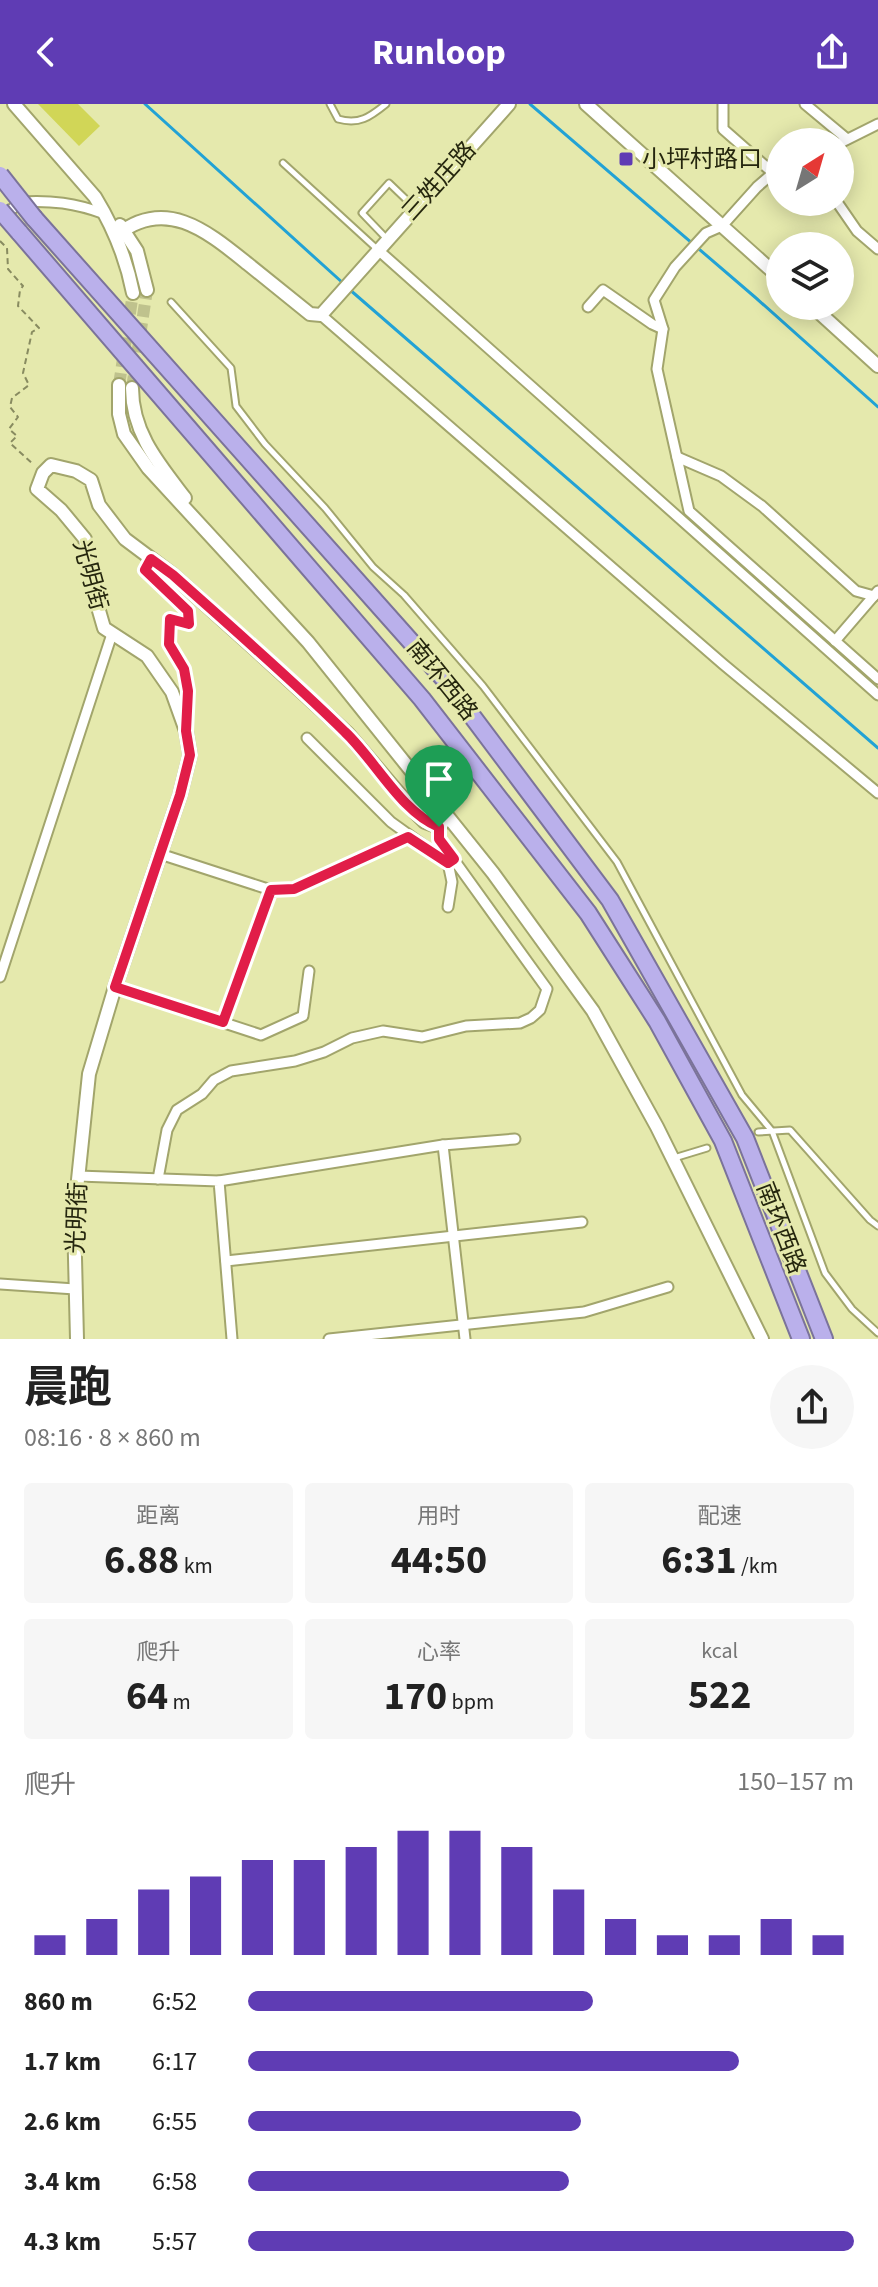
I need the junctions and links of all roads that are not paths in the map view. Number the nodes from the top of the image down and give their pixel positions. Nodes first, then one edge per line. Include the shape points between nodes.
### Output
1 (14, 104) edge
2 (330, 104) edge
3 (386, 104) edge
4 (509, 104) edge
5 (586, 104) edge
6 (723, 104) edge
7 (805, 104) edge
8 (878, 124) edge
9 (830, 128) edge
10 (854, 136) edge
11 (766, 162) edge
12 (283, 163) dead end
13 (0, 175) edge
14 (766, 180) edge
15 (415, 207) junction
16 (0, 210) edge
17 (105, 214) junction
18 (847, 216) edge
19 (0, 221) edge
20 (722, 226) junction
21 (121, 232) junction
22 (387, 239) junction
23 (878, 249) edge
24 (374, 254) junction
25 (766, 265) edge
26 (147, 290) tunnel mouth
27 (133, 293) tunnel mouth
28 (171, 302) dead end
29 (588, 307) dead end
30 (324, 312) junction
31 (827, 320) edge
32 (663, 329) junction
33 (878, 366) edge
34 (119, 385) tunnel mouth
35 (132, 388) tunnel mouth
36 (677, 457) junction
37 (236, 565) junction
38 (876, 594) edge
39 (112, 634) junction
40 (835, 641) junction
41 (878, 679) edge
42 (878, 695) edge
43 (307, 738) dead end
44 (878, 793) edge
45 (445, 824) junction
46 (408, 837) junction
47 (160, 854) junction
48 (451, 861) junction
49 (271, 890) junction
50 (448, 907) dead end
51 (309, 971) dead end
52 (0, 977) edge
53 (115, 987) junction
54 (223, 1022) junction
55 (772, 1131) junction
56 (758, 1132) dead end
57 (515, 1139) dead end
58 (443, 1145) junction
59 (707, 1148) dead end
60 (673, 1158) junction
61 (78, 1176) junction
62 (158, 1179) junction
63 (219, 1181) junction
64 (582, 1222) dead end
65 (878, 1226) edge
66 (453, 1236) junction
67 (226, 1261) junction
68 (0, 1284) edge
69 (668, 1287) dead end
70 (75, 1289) junction
71 (463, 1323) junction
72 (878, 1333) edge
73 (77, 1339) edge
74 (232, 1339) edge
75 (329, 1339) edge
76 (465, 1339) edge
77 (762, 1339) edge
78 (801, 1339) edge
79 (824, 1339) edge

1 - 17 street
2 - 3 lane via 338,119 350,123 367,119
4 - 15 street, 三姓庄路
5 - 20 street
6 - 11 street via 723,129
7 - 9 street
8 - 10 street
12 - 24 lane
13 - 79 highway, 南环西路, bridge via 445,680 610,900 745,1138
14 - 20 street
15 - 22 street, 三姓庄路
15 - 22 lane via 389,183 362,213
16 - 78 highway, 南环西路, bridge via 422,699 588,913 657,1021 723,1141
17 - 19 street via 48,200 20,202
17 - 21 street
18 - 23 street
20 - 25 street
20 - 32 street via 706,233 687,253 654,300
21 - 26 street via 137,251
21 - 27 street
21 - 30 street via 146,219 195,225 310,314
22 - 24 street, 三姓庄路
24 - 30 street, 三姓庄路
24 - 42 street
28 - 55 lane via 231,368 236,406 265,444 483,686 617,862 742,1095
29 - 32 street via 603,290
30 - 44 street via 723,664
31 - 33 street
32 - 36 street via 657,369
34 - 37 street via 124,434
35 - 37 street via 143,439
36 - 38 street via 721,476 856,591
36 - 40 street via 689,511
37 - 45 street via 308,642
38 - 40 street
39 - 45 street, 光明街 via 104,628 91,583 85,539 37,489 51,465 91,480 99,505 125,539 173,575 348,734 425,822
39 - 47 street, 光明街 via 147,656 172,692 186,731 190,755
39 - 52 street
40 - 41 street
43 - 46 street
45 - 48 street via 439,839
45 - 60 street via 493,873 593,1011
46 - 48 street
46 - 49 street via 294,889
47 - 49 street
47 - 53 street, 光明街
48 - 50 street
48 - 62 street via 547,989 536,1015 520,1023 466,1026 422,1037 383,1031 295,1061 231,1071 177,1110 167,1130
49 - 54 street
51 - 54 street via 303,1016 261,1035
53 - 54 street
53 - 61 street, 光明街 via 89,1074
55 - 56 lane
55 - 65 lane via 790,1130
55 - 72 lane via 825,1273
57 - 58 street
58 - 63 street
58 - 66 street
59 - 60 lane
60 - 77 street
61 - 62 street
61 - 70 street, 光明街
62 - 63 street
63 - 67 street
64 - 66 street
66 - 67 street
66 - 71 street
67 - 74 street
68 - 70 street
69 - 71 street via 584,1312
70 - 73 street, 光明街
71 - 75 street
71 - 76 street

